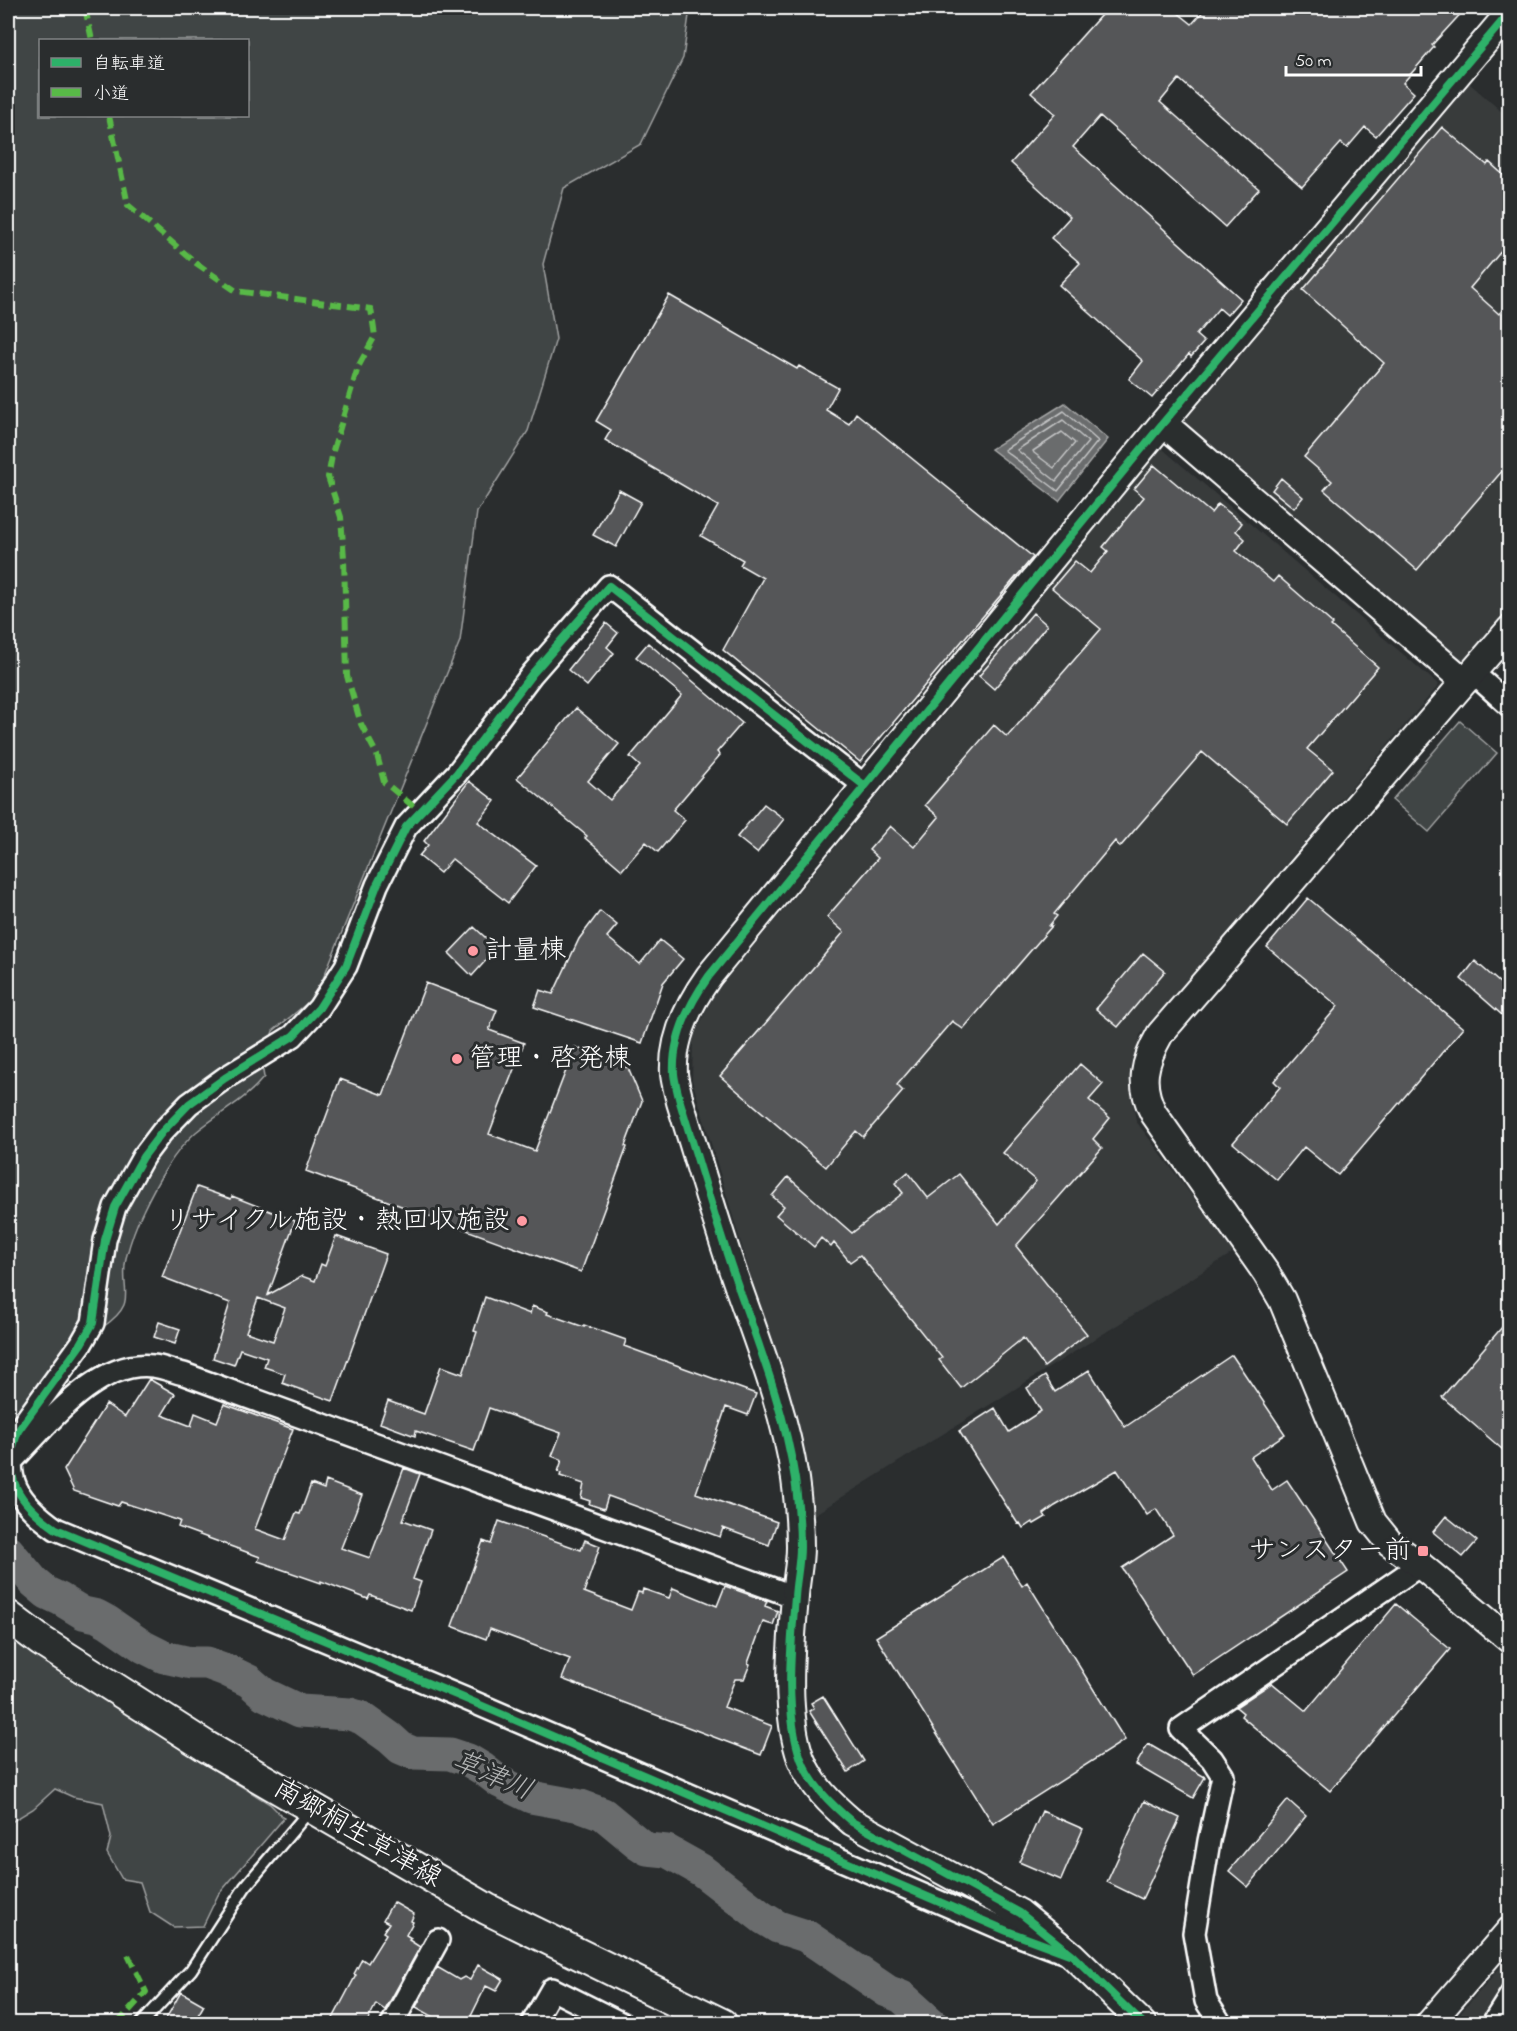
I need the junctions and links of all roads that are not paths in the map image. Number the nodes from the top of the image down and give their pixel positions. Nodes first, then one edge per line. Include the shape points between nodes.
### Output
1 (1509, 12) edge
2 (1163, 423) junction
3 (1509, 629) edge
4 (1468, 677) junction
5 (1509, 706) edge
6 (865, 786) junction
7 (12, 1461) junction
8 (1420, 1565) junction
9 (795, 1597) junction
10 (8, 1616) edge
11 (1509, 1640) edge
12 (312, 1808) junction
13 (1509, 1930) edge
14 (438, 1940) dead end
15 (1072, 1955) junction
16 (1509, 1986) edge
17 (1509, 2005) edge
18 (1487, 2022) edge
19 (141, 2024) edge
20 (392, 2024) edge
21 (532, 2024) edge
22 (622, 2024) edge
23 (722, 2024) edge
24 (1143, 2024) edge
25 (1221, 2024) edge
26 (1429, 2024) edge

1 - 2 street
2 - 4 street
2 - 6 street
3 - 4 street
4 - 5 street
4 - 8 street via 1160,1034 1148,1054 1144,1080 1146,1099 1154,1114 1282,1300 1373,1522 1390,1543
6 - 7 street via 609,586 532,674 457,773 406,828 377,885 346,966 319,1008 293,1036 189,1104 143,1157 115,1207 105,1240 93,1323 18,1431
6 - 9 street via 693,998 676,1053 674,1074 783,1422 795,1479 800,1547
7 - 9 street via 84,1389 112,1371 152,1366 184,1374
7 - 15 street via 19,1496 56,1529 1007,1931
8 - 11 street
8 - 25 street via 1181,1729 1212,1759 1223,1776 1194,1933 1206,2001
9 - 15 street via 790,1705 802,1760 813,1781 852,1822 1020,1913
10 - 12 main road, 南郷桐生草津線 via 40,1641 207,1748
12 - 19 lane via 245,1887 191,1970
12 - 23 main road, 南郷桐生草津線 via 487,1909
13 - 26 street
14 - 20 street
15 - 24 street
16 - 18 lane
17 - 18 lane
21 - 22 street via 552,1989

